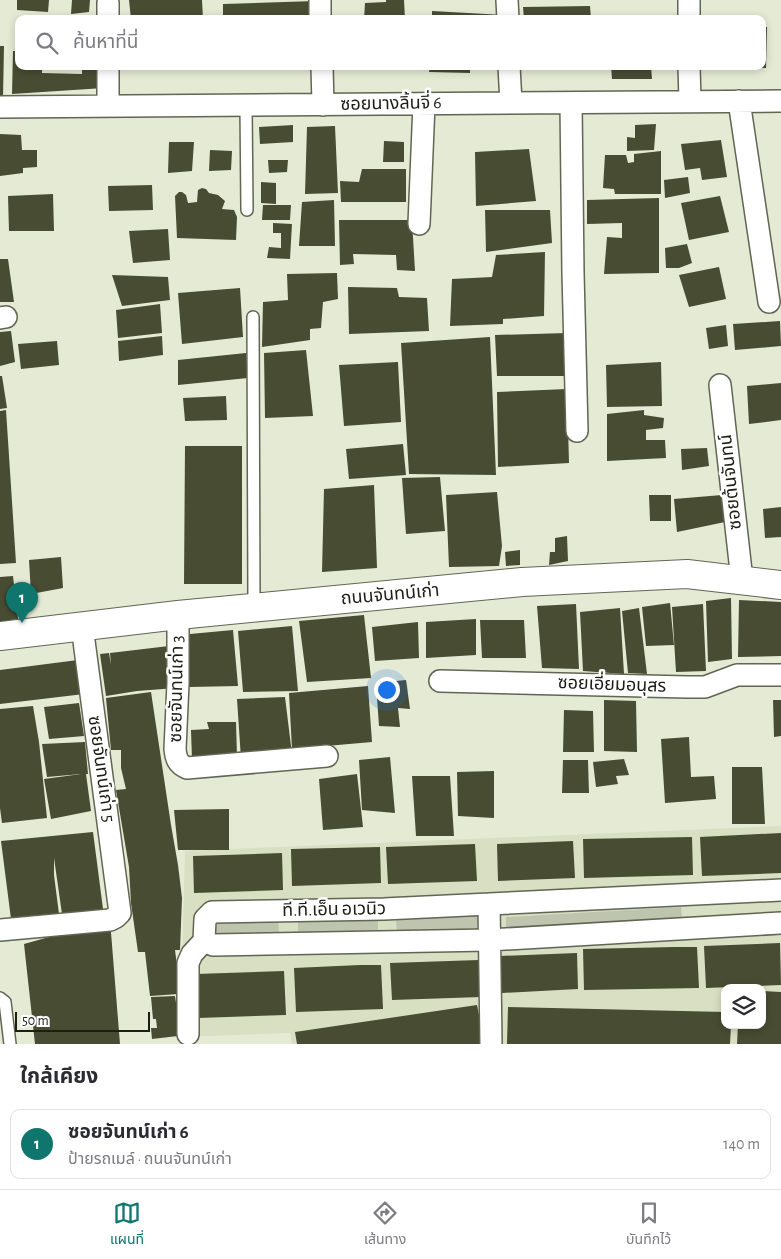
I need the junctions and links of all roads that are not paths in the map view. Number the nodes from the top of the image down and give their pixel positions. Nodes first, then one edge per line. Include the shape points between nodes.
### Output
1 (320, 0) edge
2 (507, 0) edge
3 (689, 0) edge
4 (320, 15) edge
5 (508, 15) edge
6 (689, 15) edge
7 (108, 70) edge
8 (322, 70) edge
9 (510, 70) edge
10 (689, 70) edge
11 (690, 101) junction
12 (740, 101) junction
13 (781, 101) edge
14 (511, 103) junction
15 (571, 103) junction
16 (424, 104) junction
17 (323, 105) junction
18 (108, 106) junction
19 (246, 106) junction
20 (0, 107) edge
21 (247, 210) dead end
22 (419, 224) dead end
23 (769, 302) dead end
24 (253, 317) dead end
25 (720, 385) dead end
26 (576, 431) dead end
27 (742, 580) junction
28 (781, 585) edge
29 (254, 608) junction
30 (178, 615) junction
31 (82, 626) junction
32 (0, 636) edge
33 (781, 675) edge
34 (440, 681) dead end
35 (327, 756) dead end
36 (781, 890) edge
37 (696, 894) junction
38 (489, 904) junction
39 (384, 909) junction
40 (287, 911) junction
41 (781, 922) edge
42 (0, 926) edge
43 (699, 928) junction
44 (489, 940) junction
45 (204, 941) junction
46 (387, 942) junction
47 (292, 944) junction
48 (0, 998) edge
49 (188, 1034) dead end
50 (10, 1044) edge
51 (491, 1044) edge

1 - 4 street
2 - 5 street
3 - 6 street
7 - 18 street
8 - 17 street
9 - 14 street
10 - 11 street
11 - 12 street, ซอยนางลิ้นจี่ 6
11 - 15 street, ซอยนางลิ้นจี่ 6
12 - 13 street, ซอยนางลิ้นจี่ 6
12 - 23 street
14 - 15 street, ซอยนางลิ้นจี่ 6
14 - 16 street, ซอยนางลิ้นจี่ 6
15 - 26 street
16 - 17 street, ซอยนางลิ้นจี่ 6
16 - 22 street
17 - 19 street, ซอยนางลิ้นจี่ 6
18 - 19 street, ซอยนางลิ้นจี่ 6
18 - 20 street, ซอยนางลิ้นจี่ 6
19 - 21 lane
24 - 29 lane
25 - 27 street, ซอยต้นจันทน์
27 - 28 street, ถนนจันทน์เก่า
27 - 29 street, ถนนจันทน์เก่า via 687,574 522,582
29 - 30 street, ถนนจันทน์เก่า
30 - 31 street, ถนนจันทน์เก่า
30 - 35 street, ซอยจันทน์เก่า 3 via 175,749 176,759 181,765 187,768
31 - 32 street, ถนนจันทน์เก่า
31 - 42 street, ซอยจันทน์เก่า 5 via 120,913 110,920
33 - 34 street, ซอยเอี่ยมอนุสร via 737,675 705,687
36 - 37 street, ที.ที.เอ็น อเวนิว
37 - 38 street, ที.ที.เอ็น อเวนิว
37 - 43 street
38 - 39 street, ที.ที.เอ็น อเวนิว
38 - 44 street
39 - 40 street, ที.ที.เอ็น อเวนิว
39 - 46 street
40 - 45 street, ที.ที.เอ็น อเวนิว via 212,912 205,919
40 - 47 street
41 - 43 street, ที.ที.เอ็น อเวนิว
43 - 44 street, ที.ที.เอ็น อเวนิว
44 - 46 street, ที.ที.เอ็น อเวนิว
44 - 51 street
45 - 47 street, ที.ที.เอ็น อเวนิว via 213,945
45 - 49 street, ที.ที.เอ็น อเวนิว via 188,964
46 - 47 street, ที.ที.เอ็น อเวนิว
48 - 50 lane via 4,1002

